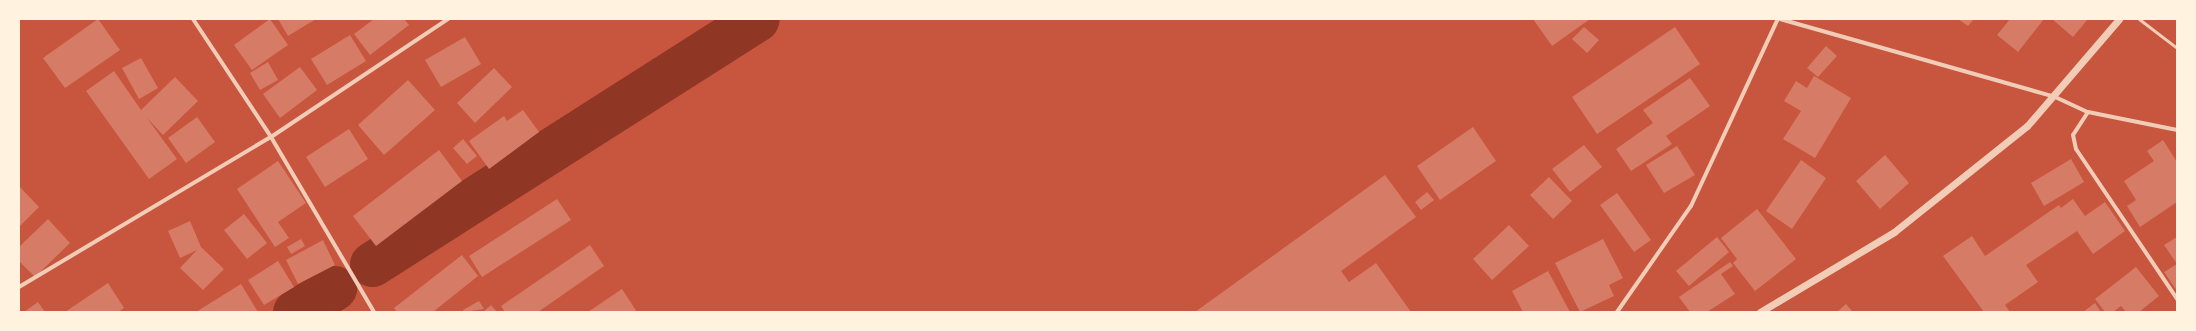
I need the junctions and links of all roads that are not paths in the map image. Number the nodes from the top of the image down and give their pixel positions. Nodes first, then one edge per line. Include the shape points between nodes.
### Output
1 (193, 19) edge
2 (448, 19) edge
3 (1779, 19) edge
4 (2120, 19) edge
5 (2139, 19) edge
6 (2177, 48) edge
7 (2053, 96) junction
8 (2088, 112) junction
9 (2177, 130) edge
10 (271, 137) junction
11 (19, 287) edge
12 (2177, 299) edge
13 (374, 312) edge
14 (1618, 312) edge
15 (1760, 312) edge

1 - 10 street
2 - 10 street
3 - 7 street
3 - 14 street via 1691,206
4 - 7 street
5 - 6 lane
7 - 8 street
7 - 15 street via 2027,126 1894,232
8 - 9 street
8 - 12 street via 2073,135 2076,149
10 - 11 street
10 - 13 street

